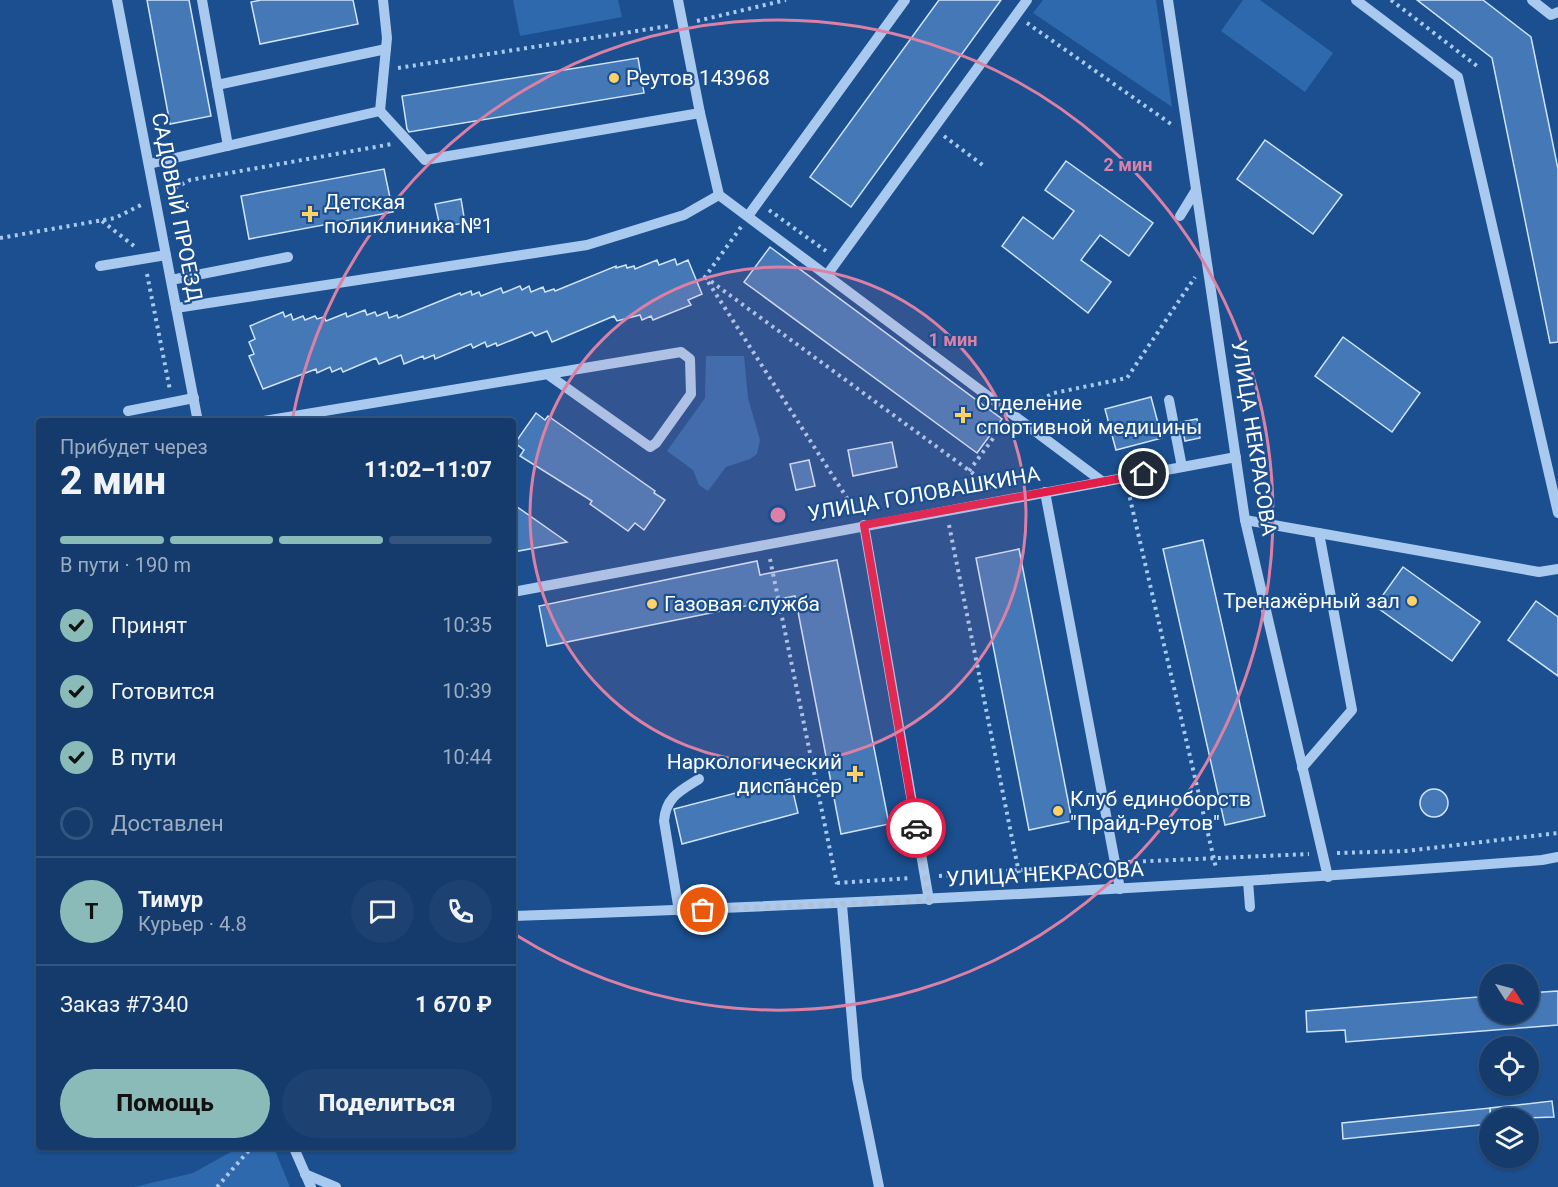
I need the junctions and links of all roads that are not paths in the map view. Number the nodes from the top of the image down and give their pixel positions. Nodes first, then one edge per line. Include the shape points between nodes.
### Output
1 (117, 0) edge
2 (202, 0) edge
3 (383, 0) edge
4 (678, 0) edge
5 (905, 0) edge
6 (1027, 0) edge
7 (1168, 0) edge
8 (1356, 0) edge
9 (1532, 0) edge
10 (1558, 12) edge
11 (386, 49) junction
12 (217, 85) junction
13 (380, 111) junction
14 (700, 113) junction
15 (228, 146) junction
16 (149, 164) junction
17 (1196, 190) junction
18 (719, 195) junction
19 (748, 216) junction
20 (1180, 216) dead end
21 (166, 255) junction
22 (288, 257) dead end
23 (100, 266) dead end
24 (826, 275) junction
25 (171, 280) junction
26 (176, 308) junction
27 (547, 374) junction
28 (194, 398) junction
29 (1169, 400) dead end
30 (128, 411) dead end
31 (197, 418) edge
32 (282, 418) edge
33 (1236, 458) junction
34 (1182, 467) junction
35 (1103, 482) junction
36 (1045, 492) junction
37 (1558, 513) edge
38 (1245, 520) junction
39 (864, 525) junction
40 (1319, 533) junction
41 (1558, 569) edge
42 (516, 591) edge
43 (1302, 768) junction
44 (699, 779) dead end
45 (1558, 856) edge
46 (1328, 877) junction
47 (1248, 881) junction
48 (1120, 889) junction
49 (929, 900) junction
50 (843, 905) junction
51 (1250, 907) dead end
52 (679, 910) junction
53 (516, 916) edge
54 (295, 1150) edge
55 (305, 1174) junction
56 (311, 1187) edge
57 (336, 1187) edge
58 (879, 1187) edge

1 - 16 street, САДОВЫЙ ПРОЕЗД
2 - 12 street
3 - 11 street
4 - 14 street
5 - 19 street
6 - 24 street
7 - 17 street, УЛИЦА НЕКРАСОВА
8 - 37 street via 1458,77
9 - 10 street via 1551,15
11 - 12 street
11 - 13 street
12 - 15 street
13 - 14 street via 425,160
13 - 15 street
14 - 18 street
15 - 16 street
16 - 21 street, САДОВЫЙ ПРОЕЗД
17 - 20 street
17 - 33 street, УЛИЦА НЕКРАСОВА
18 - 19 street
18 - 26 street via 684,214 587,245
19 - 24 street
21 - 23 street
21 - 25 street, САДОВЫЙ ПРОЕЗД
22 - 25 street
24 - 35 street
25 - 26 street, САДОВЫЙ ПРОЕЗД
26 - 28 street, САДОВЫЙ ПРОЕЗД
27 - 27 street via 681,352 690,359 692,386 687,401 650,447
27 - 32 street
28 - 30 street
28 - 31 street, САДОВЫЙ ПРОЕЗД
29 - 34 street
33 - 34 street, УЛИЦА ГОЛОВАШКИНА
33 - 38 street, УЛИЦА НЕКРАСОВА
34 - 35 street, УЛИЦА ГОЛОВАШКИНА
35 - 36 street, УЛИЦА ГОЛОВАШКИНА
36 - 39 street, УЛИЦА ГОЛОВАШКИНА
36 - 48 street
38 - 40 street
38 - 43 street, УЛИЦА НЕКРАСОВА
39 - 42 street, УЛИЦА ГОЛОВАШКИНА
39 - 49 street
40 - 41 street via 1539,572
40 - 43 street via 1352,710
43 - 46 street, УЛИЦА НЕКРАСОВА
44 - 52 street via 679,791 665,806
45 - 46 street, УЛИЦА НЕКРАСОВА
46 - 47 street, УЛИЦА НЕКРАСОВА
47 - 48 street, УЛИЦА НЕКРАСОВА
47 - 51 street
48 - 49 street, УЛИЦА НЕКРАСОВА
49 - 50 street, УЛИЦА НЕКРАСОВА
50 - 52 street, УЛИЦА НЕКРАСОВА
50 - 58 street via 857,1078
52 - 53 street, УЛИЦА НЕКРАСОВА
54 - 55 street
55 - 56 street
55 - 57 street

